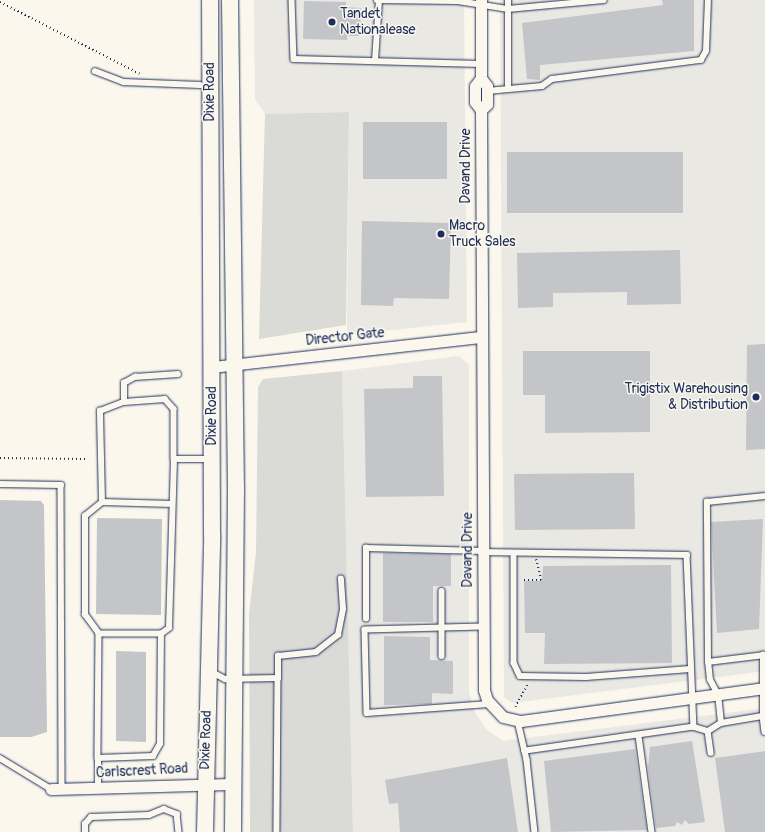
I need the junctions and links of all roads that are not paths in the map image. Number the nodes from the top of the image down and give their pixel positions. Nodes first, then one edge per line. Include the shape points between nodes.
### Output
1 (210, 0) edge
2 (230, 0) edge
3 (292, 0) edge
4 (508, 0) edge
5 (604, 0) edge
6 (708, 0) edge
7 (378, 1) edge
8 (482, 3) edge
9 (508, 9) junction
10 (374, 61) junction
11 (481, 64) junction
12 (95, 71) dead end
13 (481, 78) junction
14 (200, 85) dead end
15 (508, 89) junction
16 (487, 91) junction
17 (481, 110) junction
18 (482, 337) junction
19 (235, 365) junction
20 (212, 367) junction
21 (178, 374) dead end
22 (124, 402) junction
23 (174, 459) junction
24 (212, 459) junction
25 (0, 484) edge
26 (765, 496) edge
27 (102, 502) junction
28 (172, 504) junction
29 (483, 552) junction
30 (514, 553) junction
31 (341, 579) dead end
32 (442, 591) dead end
33 (366, 619) dead end
34 (483, 627) junction
35 (442, 628) junction
36 (99, 634) junction
37 (161, 634) junction
38 (764, 655) edge
39 (442, 656) dead end
40 (708, 662) junction
41 (209, 668) junction
42 (690, 669) junction
43 (278, 678) junction
44 (234, 680) junction
45 (764, 689) edge
46 (718, 695) junction
47 (691, 698) junction
48 (490, 704) junction
49 (763, 716) junction
50 (518, 721) junction
51 (721, 723) junction
52 (694, 727) junction
53 (708, 731) junction
54 (765, 732) edge
55 (639, 736) junction
56 (525, 751) junction
57 (711, 753) dead end
58 (0, 758) edge
59 (98, 758) junction
60 (204, 784) junction
61 (233, 784) junction
62 (57, 789) junction
63 (98, 789) junction
64 (85, 832) edge
65 (179, 832) edge
66 (206, 832) edge
67 (233, 832) edge
68 (277, 832) edge
69 (535, 832) edge
70 (652, 832) edge

1 - 20 main road, Dixie Road
2 - 19 main road, Dixie Road
3 - 10 lane via 294,59
4 - 9 lane
5 - 9 lane
6 - 15 lane via 706,51 701,60 552,79 542,86
7 - 8 lane
7 - 10 lane
8 - 9 lane
8 - 11 street, Davand Drive
9 - 15 lane
10 - 11 lane
11 - 13 street, Davand Drive
12 - 14 lane via 124,82
13 - 16 street, Davand Drive
13 - 17 street, Davand Drive via 475,86 475,96
15 - 16 lane
16 - 17 street, Davand Drive via 487,104
17 - 18 street, Davand Drive
18 - 19 street, Director Gate
18 - 29 street, Davand Drive
19 - 20 street, Director Gate
19 - 44 main road, Dixie Road
20 - 24 main road, Dixie Road
21 - 22 lane via 135,377 124,384
22 - 23 lane via 165,399 174,409
22 - 27 lane via 100,411
23 - 24 lane
23 - 28 lane
24 - 41 main road, Dixie Road
25 - 62 lane via 61,485
26 - 40 lane via 707,502
27 - 28 lane
27 - 36 lane via 85,516 85,615
28 - 37 lane via 169,628
29 - 30 lane
29 - 33 lane via 366,548
29 - 34 street, Davand Drive
30 - 42 lane via 687,555
30 - 42 lane via 514,663 520,676 531,678
31 - 43 lane via 343,609 338,635 316,652 278,656
32 - 35 lane
34 - 35 lane
34 - 48 street, Davand Drive via 484,690
35 - 39 lane
35 - 48 lane via 365,630 367,713
36 - 37 lane
36 - 59 lane
37 - 59 lane via 160,744 153,756
38 - 40 lane
38 - 45 lane
40 - 46 lane via 710,680
41 - 44 lane via 221,679
41 - 60 main road, Dixie Road
42 - 47 lane
43 - 44 lane
43 - 68 lane
44 - 61 main road, Dixie Road
45 - 46 street, Davand Drive
45 - 49 lane
46 - 47 street, Davand Drive
46 - 51 lane
47 - 50 street, Davand Drive
47 - 52 lane
48 - 50 street, Davand Drive via 503,717
49 - 51 lane
49 - 54 lane
50 - 56 lane
51 - 53 lane
52 - 53 lane
52 - 55 lane
53 - 57 lane
55 - 56 lane
55 - 70 lane
56 - 69 lane
58 - 62 lane
59 - 63 lane
60 - 61 street, Carlscrest Road
60 - 63 street, Carlscrest Road
60 - 66 main road, Dixie Road
61 - 67 main road, Dixie Road
62 - 63 street, Carlscrest Road
64 - 65 lane via 85,824 91,817 149,815 164,809 177,814

